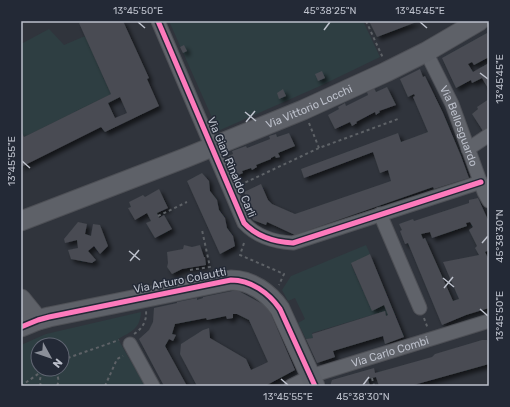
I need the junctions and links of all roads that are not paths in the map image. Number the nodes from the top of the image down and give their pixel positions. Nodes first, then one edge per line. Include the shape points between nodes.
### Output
1 (158, 21) edge
2 (479, 21) edge
3 (426, 52) junction
4 (489, 135) edge
5 (212, 146) junction
6 (468, 149) junction
7 (480, 182) junction
8 (489, 201) edge
9 (380, 214) junction
10 (21, 221) edge
11 (21, 299) edge
12 (421, 311) road end
13 (489, 321) edge
14 (29, 323) edge
15 (128, 343) road end
16 (313, 381) edge
17 (153, 386) edge
18 (291, 386) edge

1 - 5 street, Via Gian Rinaldo Carli
2 - 3 main road, Via Vittorio Locchi
3 - 5 main road, Via Vittorio Locchi via 303,110
3 - 6 street, Via Bellosguardo via 452,104
4 - 6 street
5 - 9 street, Via Gian Rinaldo Carli via 244,223 252,232 265,238 280,243 293,243
5 - 10 main road, Via Vittorio Locchi
6 - 7 street, Via Bellosguardo
7 - 8 street, Via Bellosguardo
7 - 9 street, Via Gian Rinaldo Carli
9 - 12 street
11 - 14 main road
13 - 16 street, Via Carlo Combi
14 - 16 main road, Via Arturo Colautti via 241,280 264,291 277,304
15 - 17 street
16 - 18 street, Via Carlo Combi

